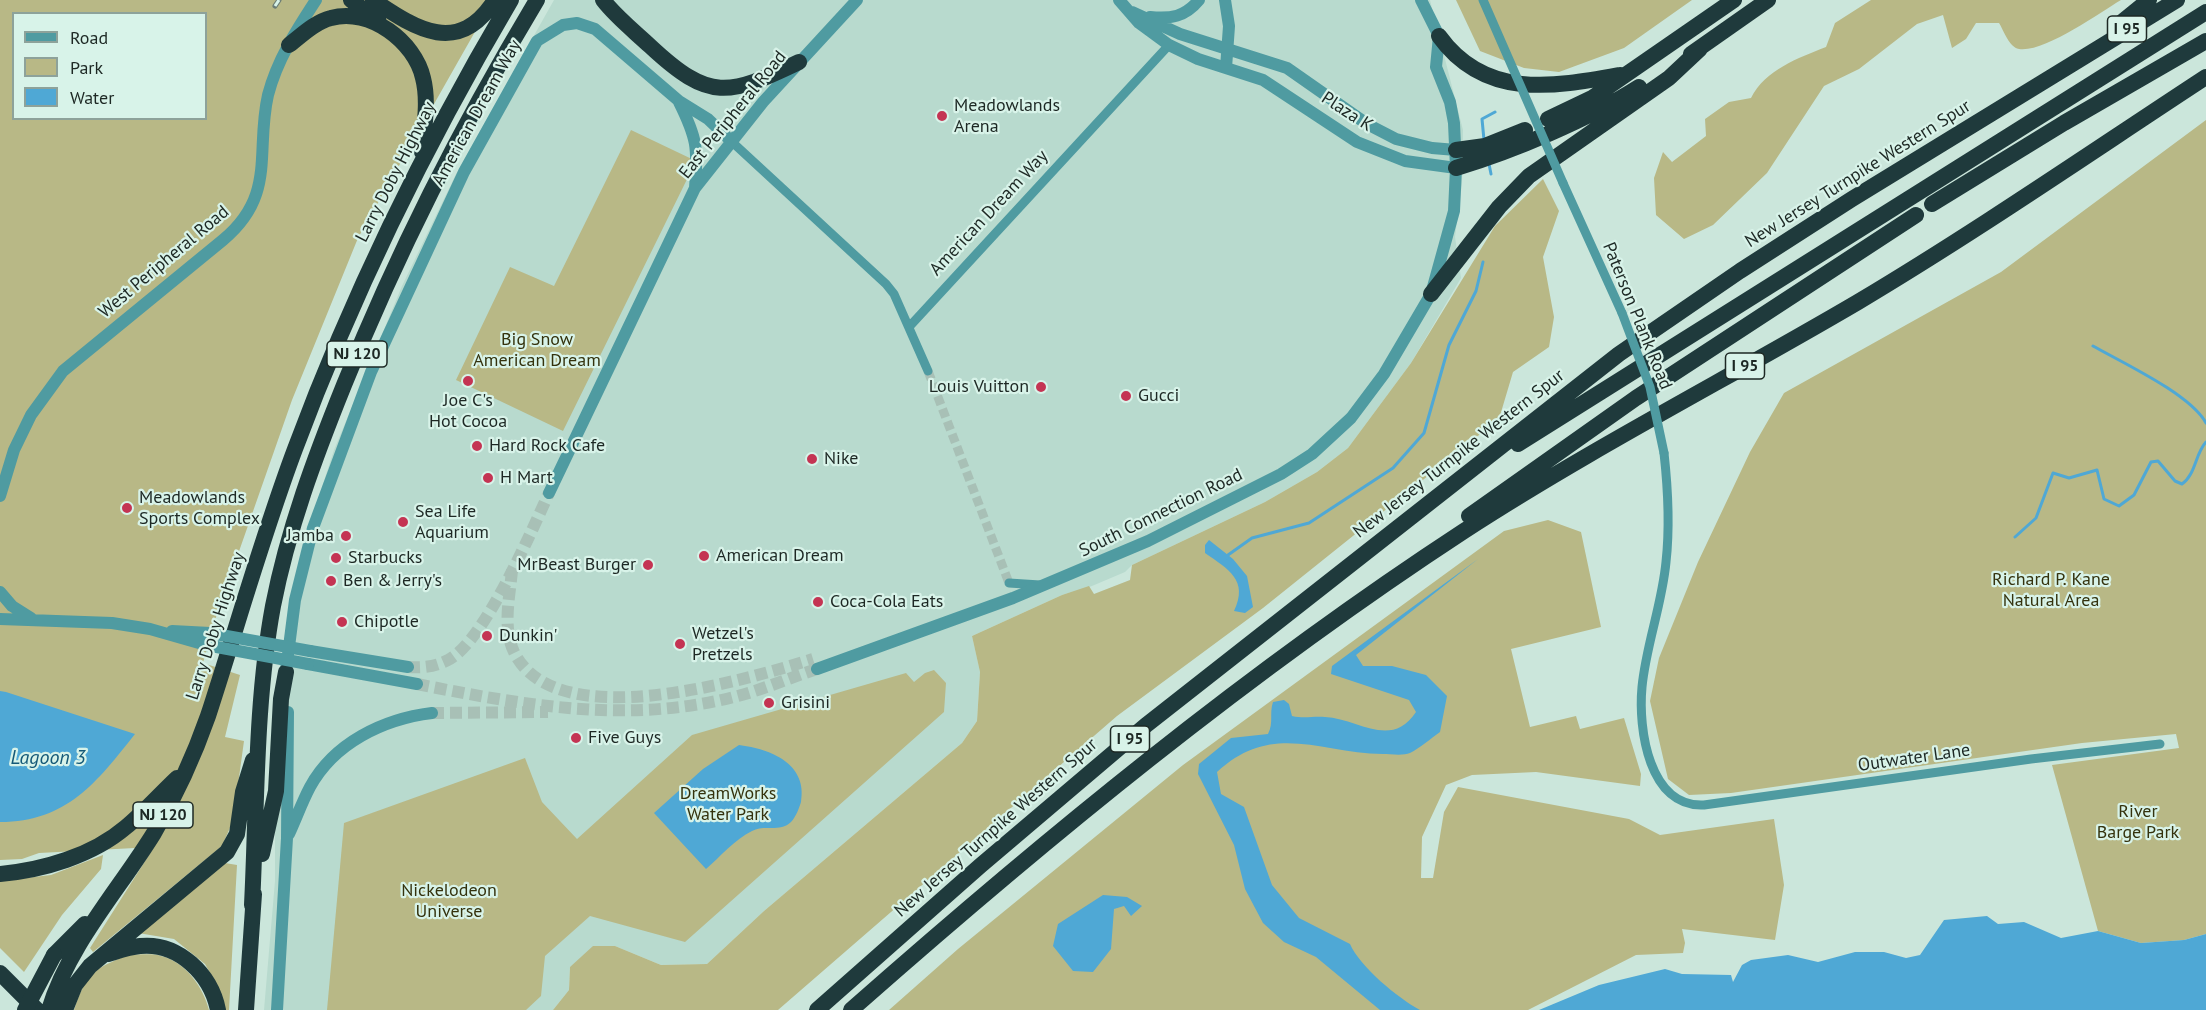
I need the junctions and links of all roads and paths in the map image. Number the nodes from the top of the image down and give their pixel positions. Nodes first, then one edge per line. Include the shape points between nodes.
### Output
1 (316, 0) edge
2 (351, 0) edge
3 (373, 0) edge
4 (390, 0) edge
5 (495, 0) edge
6 (511, 0) edge
7 (537, 0) edge
8 (603, 0) edge
9 (857, 0) edge
10 (1119, 0) edge
11 (1199, 0) edge
12 (1225, 0) edge
13 (1421, 0) edge
14 (1483, 0) edge
15 (1734, 0) edge
16 (1768, 0) edge
17 (2149, 0) edge
18 (2177, 0) edge
19 (1132, 12) junction
20 (2206, 12) edge
21 (399, 16) junction
22 (1146, 17) junction
23 (387, 29) junction
24 (1439, 36) junction
25 (2206, 41) edge
26 (289, 45) junction
27 (1169, 45) junction
28 (1227, 49) junction
29 (1700, 49) junction
30 (2079, 58) junction
31 (799, 62) junction
32 (1226, 68) junction
33 (1630, 74) junction
34 (2206, 77) edge
35 (679, 101) junction
36 (731, 141) junction
37 (1498, 147) junction
38 (1456, 150) junction
39 (1476, 155) junction
40 (422, 159) junction
41 (1456, 168) junction
42 (695, 188) junction
43 (1932, 204) dead end
44 (1916, 214) dead end
45 (1431, 294) junction
46 (909, 327) junction
47 (928, 371) tunnel mouth
48 (1455, 482) junction
49 (549, 493) tunnel mouth
50 (0, 496) edge
51 (1417, 563) junction
52 (1009, 583) dead end
53 (1046, 586) junction
54 (0, 592) edge
55 (0, 619) edge
56 (32, 619) junction
57 (150, 629) junction
58 (309, 657) junction
59 (815, 664) tunnel mouth
60 (408, 668) tunnel mouth
61 (286, 672) junction
62 (417, 684) tunnel mouth
63 (432, 712) tunnel mouth
64 (260, 737) junction
65 (2160, 744) dead end
66 (186, 769) junction
67 (1675, 798) joint
68 (287, 838) junction
69 (0, 874) edge
70 (111, 897) junction
71 (252, 905) junction
72 (101, 957) junction
73 (0, 973) edge
74 (70, 978) junction
75 (25, 1010) edge
76 (37, 1010) edge
77 (49, 1010) edge
78 (65, 1010) edge
79 (218, 1010) edge
80 (246, 1010) edge
81 (277, 1010) edge
82 (817, 1010) edge
83 (851, 1010) edge

1 - 26 street, West Peripheral Road
2 - 23 highway
3 - 21 highway
4 - 21 highway
5 - 21 highway via 480,20 458,32 428,31
6 - 40 highway, Larry Doby Highway / NJ 120
7 - 64 highway, NJ 120 via 423,207 320,447 295,517 276,590 266,654
8 - 31 highway via 678,72 702,85 741,87
9 - 31 street, East Peripheral Road
10 - 19 street, Plaza K
11 - 22 street via 1180,16
12 - 28 street
13 - 24 street
14 - 67 street, Paterson Plank Road, bridge via 1622,313 1650,387 1664,453 1668,508 1666,563 1641,699 1652,763 1661,784
15 - 33 highway
16 - 29 highway
17 - 30 highway
18 - 30 highway, New Jersey Turnpike Western Spur / I 95
19 - 22 street
19 - 27 street, Plaza K via 1139,23
20 - 48 highway
22 - 28 street, Plaza K via 1180,34
23 - 26 highway via 361,19 335,17 322,21
23 - 40 highway via 406,45 422,71
24 - 33 highway via 1470,67 1519,84 1562,86
24 - 38 street, South Connection Road via 1436,67 1453,114
25 - 43 highway
26 - 50 street, West Peripheral Road via 268,95 261,175 246,215 224,240 63,371 31,415 14,450
27 - 32 street, Plaza K
27 - 46 street, American Dream Way
28 - 32 street
28 - 38 street, Plaza K via 1287,68 1367,124 1396,139
29 - 37 highway via 1620,99
29 - 45 highway via 1669,78 1523,180
30 - 48 highway, New Jersey Turnpike Western Spur / I 95 via 1706,294 1605,364
31 - 36 street, East Peripheral Road
32 - 41 street, Plaza K via 1263,80 1341,133 1374,150 1405,161
33 - 37 highway
34 - 51 highway, I 95 via 1872,293 1617,437
35 - 36 street, American Dream Way via 708,119
35 - 42 street via 695,135
35 - 61 street, American Dream Way via 613,42 586,25 573,23 553,29 533,46 445,210 354,416 303,563
36 - 42 street, East Peripheral Road
36 - 46 street, American Dream Way via 882,280 894,294
37 - 39 highway
38 - 39 highway
38 - 41 street, South Connection Road
39 - 41 highway
40 - 66 highway, Larry Doby Highway / NJ 120 via 359,292 308,416 272,514 205,727
41 - 45 street, South Connection Road via 1452,223
42 - 49 street, East Peripheral Road
44 - 51 highway via 1560,450 1446,533
45 - 53 street, South Connection Road via 1365,401 1312,454 1181,525
46 - 47 street, American Dream Way
48 - 82 highway, New Jersey Turnpike Western Spur / I 95 via 1145,726
51 - 83 highway, I 95 via 1171,742
52 - 53 street
53 - 59 street, South Connection Road via 831,662
54 - 56 street
55 - 56 street
56 - 57 street via 93,621
57 - 58 street, bridge via 206,645
57 - 58 street, bridge via 210,633
58 - 60 street
58 - 62 street
61 - 68 street, American Dream Way
61 - 71 highway via 276,791
63 - 68 street via 383,724 336,755 310,788
64 - 71 highway, NJ 120
64 - 72 highway via 243,792 239,828 227,852
65 - 67 street, Outwater Lane via 1704,805 1691,805
66 - 69 highway via 127,827 104,842 56,863
66 - 70 highway, Larry Doby Highway / NJ 120 via 154,831
68 - 81 street, American Dream Way
70 - 74 highway, NJ 120
70 - 75 highway, bridge via 54,955
71 - 80 highway, NJ 120
72 - 74 highway
72 - 79 highway via 140,946 174,952 203,976
73 - 76 highway
74 - 77 highway, NJ 120
74 - 78 highway

